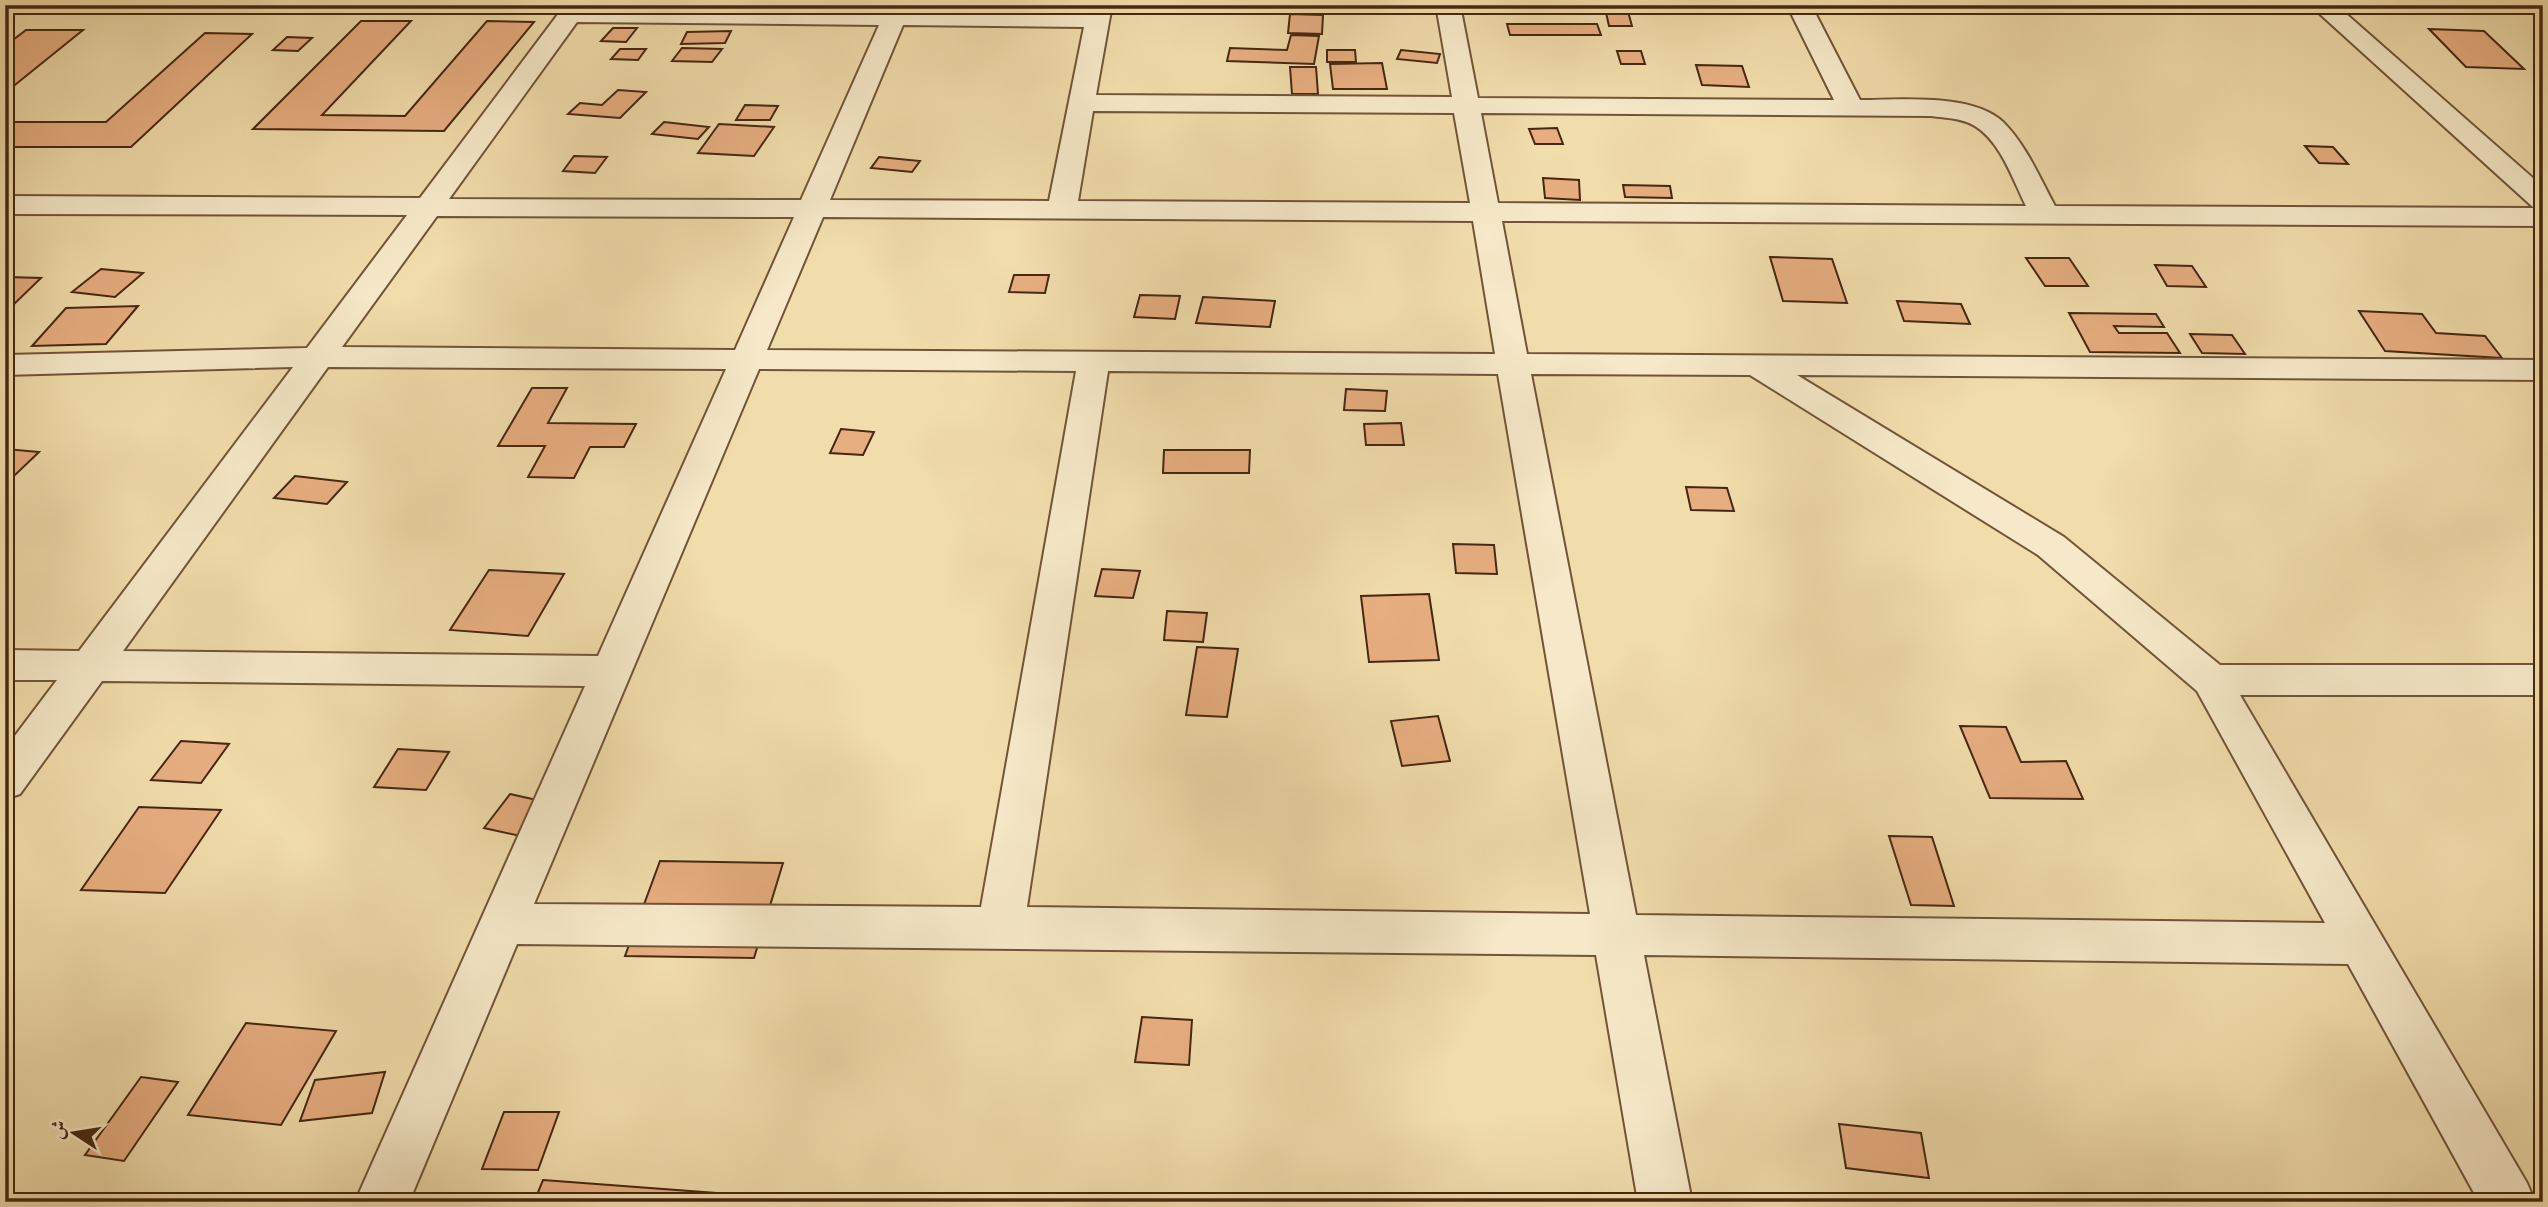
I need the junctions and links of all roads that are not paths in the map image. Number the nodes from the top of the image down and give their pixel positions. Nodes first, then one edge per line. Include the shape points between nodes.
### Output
1 (1448, 5) edge
2 (1799, 5) edge
3 (2322, 5) edge
4 (574, 10) edge
5 (1098, 13) edge
6 (894, 19) junction
7 (1082, 103) junction
8 (1466, 106) junction
9 (1851, 107) junction
10 (2543, 202) edge
11 (5, 205) edge
12 (51, 205) junction
13 (428, 207) junction
14 (811, 209) junction
15 (1062, 210) junction
16 (1486, 214) junction
17 (2045, 215) junction
18 (2543, 218) edge
19 (5, 233) edge
20 (318, 357) junction
21 (746, 359) junction
22 (1094, 360) junction
23 (5, 365) edge
24 (1513, 365) junction
25 (1758, 366) junction
26 (2543, 370) edge
27 (91, 664) junction
28 (5, 665) edge
29 (611, 671) junction
30 (2211, 680) junction
31 (2543, 680) edge
32 (5, 782) edge
33 (502, 923) junction
34 (1001, 927) junction
35 (1617, 934) junction
36 (2362, 944) junction
37 (382, 1202) edge
38 (1665, 1202) edge
39 (2508, 1202) edge

1 - 8 street
2 - 9 street
3 - 10 street
4 - 6 street
4 - 13 street
5 - 6 street
5 - 7 street
6 - 14 street
7 - 8 street
7 - 15 street
8 - 9 street
8 - 16 street
9 - 17 street via 1931,108 1984,121 1999,134
11 - 12 street
12 - 13 street
12 - 19 street
13 - 14 street
13 - 20 street
14 - 15 street
14 - 21 street
15 - 16 street
16 - 17 street
16 - 24 street
17 - 18 street
20 - 21 street
20 - 23 street
20 - 27 street
21 - 22 street
21 - 29 street
22 - 24 street
22 - 34 street
24 - 25 street
24 - 35 street
25 - 26 street
25 - 30 street via 2051,547
27 - 28 street
27 - 29 street
27 - 32 street
29 - 33 street
30 - 31 street
30 - 36 street
33 - 34 street
33 - 37 street
34 - 35 street
35 - 36 street
35 - 38 street
36 - 39 street

